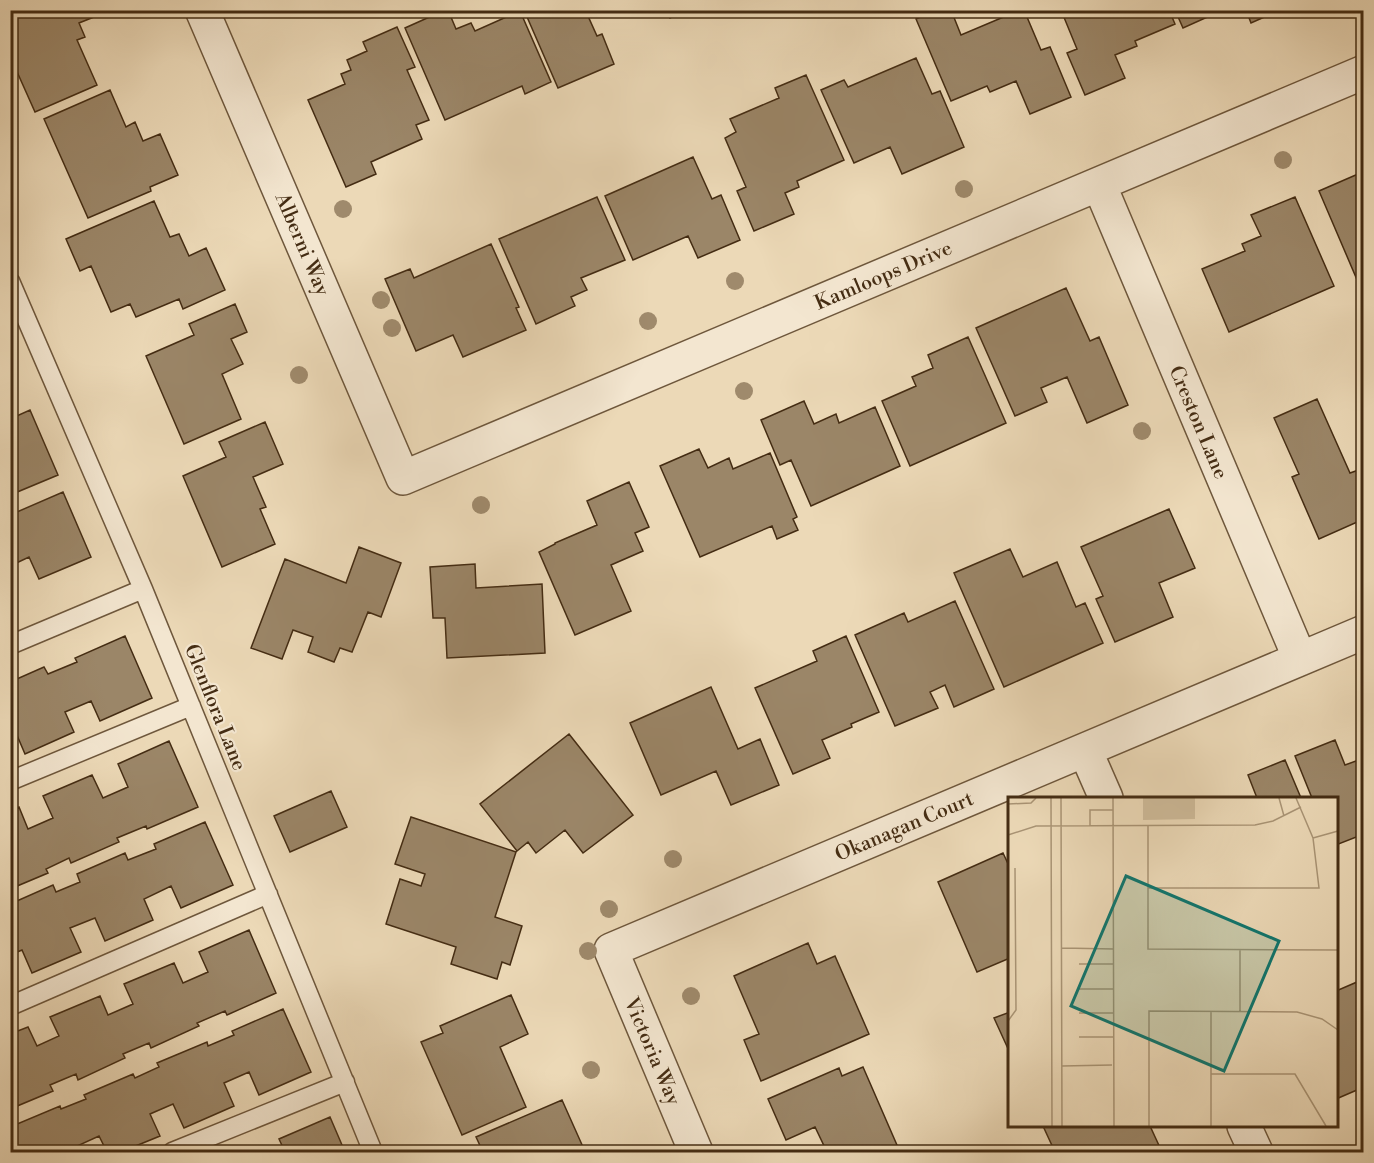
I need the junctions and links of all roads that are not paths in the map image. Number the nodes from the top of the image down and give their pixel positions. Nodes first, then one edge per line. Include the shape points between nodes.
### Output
1 (209, 13) edge
2 (1364, 72) edge
3 (1099, 184) junction
4 (10, 280) edge
5 (403, 478) joint
6 (143, 589) junction
7 (1364, 632) edge
8 (10, 645) edge
9 (1300, 659) junction
10 (191, 706) junction
11 (1085, 750) junction
12 (10, 781) edge
13 (1106, 797) edge
14 (268, 894) junction
15 (610, 950) joint
16 (10, 1006) edge
17 (345, 1082) junction
18 (1245, 1127) edge
19 (172, 1152) edge
20 (374, 1152) edge
21 (696, 1152) edge
22 (1256, 1152) edge

1 - 5 street, Alberni Way
2 - 3 street, Kamloops Drive
3 - 5 street, Kamloops Drive
3 - 9 street, Creston Lane
4 - 6 lane, Glenflora Lane
6 - 8 lane
6 - 10 lane, Glenflora Lane
7 - 9 street, Okanagan Court
9 - 11 street, Okanagan Court
10 - 12 lane
10 - 14 lane, Glenflora Lane
11 - 13 street
11 - 15 street, Okanagan Court
14 - 16 lane
14 - 17 lane, Glenflora Lane
15 - 21 street, Victoria Way
17 - 19 lane
17 - 20 lane, Glenflora Lane
18 - 22 street

